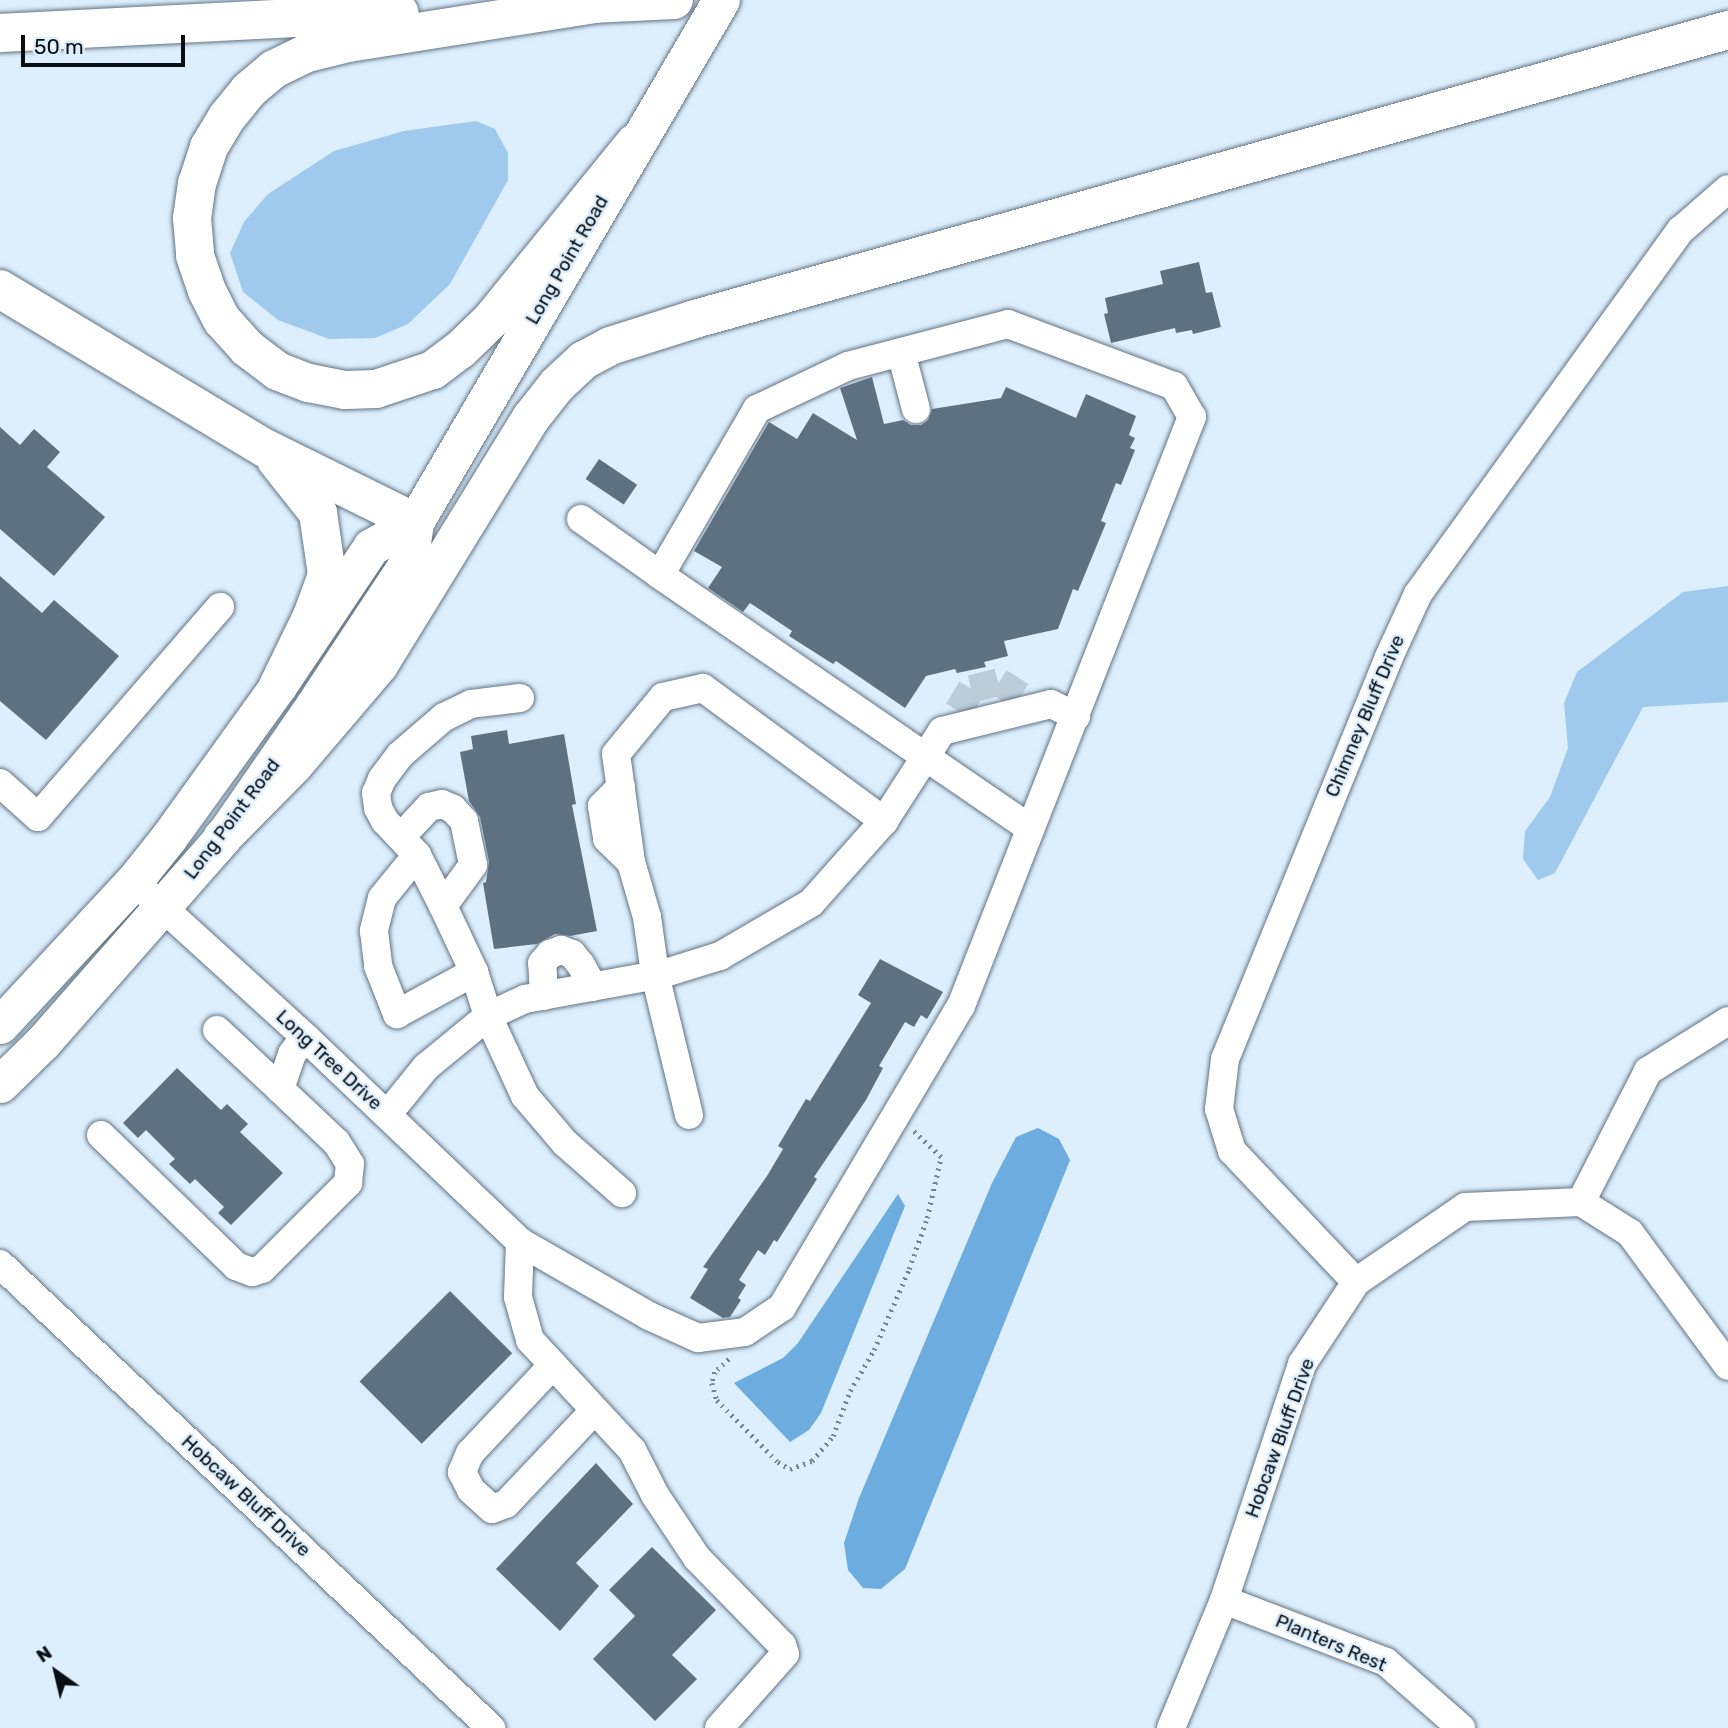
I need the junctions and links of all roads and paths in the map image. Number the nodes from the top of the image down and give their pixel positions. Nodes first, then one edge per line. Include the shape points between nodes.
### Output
1 (674, 0) edge
2 (721, 0) edge
3 (595, 4) junction
4 (1728, 30) edge
5 (0, 33) edge
6 (635, 143) junction
7 (1728, 189) edge
8 (0, 289) edge
9 (901, 352) junction
10 (916, 409) dead end
11 (265, 448) junction
12 (581, 519) dead end
13 (415, 522) junction
14 (660, 575) junction
15 (220, 607) dead end
16 (278, 686) junction
17 (520, 698) dead end
18 (1076, 716) junction
19 (922, 757) junction
20 (0, 783) edge
21 (884, 821) junction
22 (1030, 828) junction
23 (222, 838) junction
24 (409, 846) junction
25 (134, 881) junction
26 (443, 906) junction
27 (163, 907) junction
28 (474, 972) junction
29 (655, 974) junction
30 (593, 987) junction
31 (544, 996) junction
32 (488, 1016) junction
33 (1728, 1021) edge
34 (1, 1024) edge
35 (217, 1030) dead end
36 (305, 1037) junction
37 (0, 1084) edge
38 (280, 1089) junction
39 (387, 1115) junction
40 (689, 1115) dead end
41 (894, 1118) junction
42 (101, 1135) dead end
43 (622, 1193) dead end
44 (1581, 1202) junction
45 (520, 1242) junction
46 (0, 1264) edge
47 (1356, 1282) junction
48 (735, 1333) junction
49 (553, 1366) junction
50 (1728, 1366) edge
51 (594, 1411) junction
52 (1224, 1600) junction
53 (491, 1728) edge
54 (719, 1728) edge
55 (1171, 1728) edge
56 (1461, 1728) edge

1 - 3 highway
2 - 6 main road, Long Point Road
3 - 5 highway
3 - 6 highway via 348,43 307,53 274,69 249,90 209,147 192,218 195,256 222,320 276,371 345,390 386,387 433,370 475,335
4 - 23 highway via 610,346 584,360 557,384 531,418 379,665 293,765
6 - 13 main road, Long Point Road
7 - 47 street, Chimney Bluff Drive via 1681,230 1418,594 1225,1059 1219,1109 1232,1151
8 - 11 highway
9 - 10 street
9 - 14 street via 848,366 757,409
9 - 18 street, Long Tree Drive via 1008,324 1174,386 1192,416
11 - 13 highway
11 - 16 highway via 318,513 327,575
12 - 14 street
13 - 16 main road, Long Point Road via 371,547
13 - 23 main road, Long Point Road via 409,561
14 - 19 street
15 - 20 street via 38,817
16 - 25 main road, Long Point Road
17 - 24 street via 471,704 444,717 400,755 376,793 385,821
18 - 19 street via 1051,704 1023,703 960,718 942,731
18 - 22 street, Long Tree Drive
19 - 21 street
19 - 22 street
21 - 29 street via 811,903 720,956
21 - 29 street via 703,688 663,696 616,754 631,862 647,917
22 - 41 street, Long Tree Drive via 961,1006
23 - 27 main road, Long Point Road
24 - 26 street
24 - 26 street via 429,807 442,804 464,821 474,865
24 - 28 street via 382,898 374,931 378,966 397,1014
25 - 27 street, Long Tree Drive
25 - 34 main road, Long Point Road
26 - 28 street
27 - 36 street, Long Tree Drive
27 - 37 main road, Long Point Road
28 - 32 street
29 - 30 street
29 - 40 street
30 - 31 street
30 - 31 street via 582,965 561,950 542,963
31 - 32 street via 525,999
32 - 39 street via 426,1067
32 - 43 street via 525,1096 565,1143
33 - 44 street via 1648,1071
35 - 38 street
36 - 38 street via 292,1054
36 - 39 street, Long Tree Drive
38 - 42 street via 336,1142 350,1164 348,1183 262,1269 252,1272 236,1266
39 - 45 street, Long Tree Drive
41 - 48 street, Long Tree Drive via 782,1307
41 - 48 path via 941,1157 936,1181 909,1269 874,1350 850,1391 833,1436 812,1461 790,1469 778,1462 717,1400 712,1383 715,1373 741,1350
44 - 47 street, Hobcaw Bluff Drive via 1465,1207
44 - 50 street via 1630,1233
45 - 48 street, Long Tree Drive via 649,1316 698,1338
45 - 49 street via 518,1297 530,1340
46 - 53 street, Hobcaw Bluff Drive
47 - 52 street, Hobcaw Bluff Drive via 1302,1364
49 - 51 street
49 - 51 street via 470,1453 462,1472 471,1490 492,1508 506,1504
51 - 54 street via 632,1450 697,1558 782,1645 785,1654
52 - 55 street, Hobcaw Bluff Drive
52 - 56 street, Planters Rest via 1385,1662

